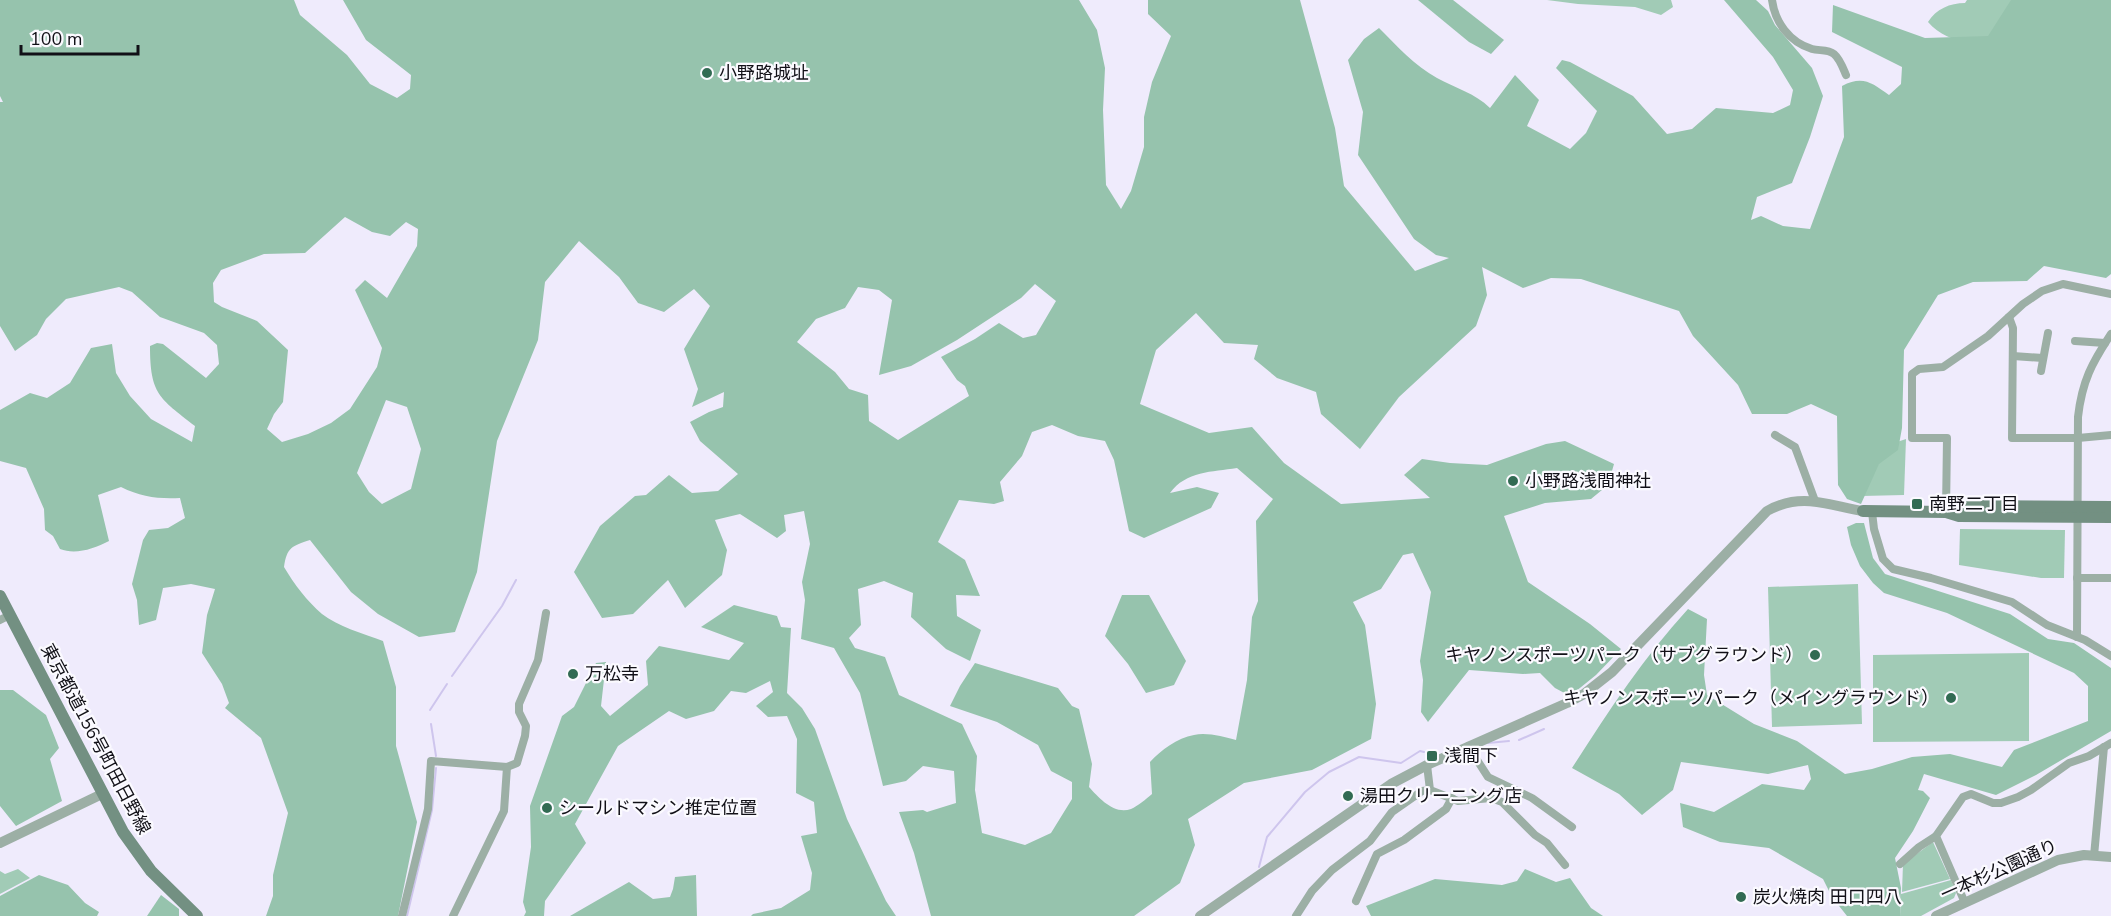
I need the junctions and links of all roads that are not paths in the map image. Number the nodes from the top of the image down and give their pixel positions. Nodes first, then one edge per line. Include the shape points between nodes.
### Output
1 (1772, 0) edge
2 (1846, 75) dead end
3 (2111, 294) edge
4 (2009, 317) junction
5 (2048, 333) dead end
6 (2111, 334) edge
7 (2074, 341) dead end
8 (2105, 343) junction
9 (2013, 356) junction
10 (2043, 358) junction
11 (2041, 371) dead end
12 (1775, 435) dead end
13 (2111, 435) edge
14 (2078, 438) junction
15 (1815, 501) junction
16 (2111, 507) edge
17 (1867, 511) junction
18 (1946, 512) junction
19 (2078, 512) junction
20 (2111, 517) edge
21 (2110, 575) edge
22 (2077, 578) junction
23 (0, 596) edge
24 (546, 613) dead end
25 (5, 617) edge
26 (2078, 637) junction
27 (2111, 656) edge
28 (2108, 745) edge
29 (1468, 746) junction
30 (1427, 765) junction
31 (507, 767) junction
32 (1430, 790) junction
33 (102, 794) junction
34 (1452, 798) junction
35 (1572, 827) dead end
36 (1936, 836) junction
37 (0, 843) edge
38 (2094, 856) junction
39 (2111, 857) edge
40 (1900, 864) dead end
41 (1565, 865) dead end
42 (1356, 901) dead end
43 (1965, 903) junction
44 (196, 916) edge
45 (402, 916) edge
46 (453, 916) edge
47 (1200, 916) edge
48 (1296, 916) edge
49 (1936, 916) edge

1 - 2 street via 1777,22 1805,46 1834,54
3 - 4 street via 2063,284 2042,291
4 - 9 street
4 - 18 street via 1943,367 1918,369 1912,374 1912,438 1947,438
5 - 10 street
6 - 8 street
7 - 8 street
8 - 14 street via 2087,373 2080,396
9 - 10 street
9 - 14 street via 2012,438
10 - 11 street
12 - 15 street via 1795,447
13 - 14 street
14 - 19 street
15 - 17 street
15 - 29 street via 1785,503 1767,511 1612,672 1584,693
16 - 19 main road
17 - 18 main road
17 - 26 street via 1883,559 1890,567 2012,602 2047,626
18 - 19 main road via 1960,506
19 - 20 main road
19 - 22 street
21 - 22 street
22 - 26 street
23 - 25 main road, 東京都道156号町田日野線
24 - 31 street via 538,660 519,704 525,736 516,763
25 - 33 main road, 東京都道156号町田日野線
26 - 27 street
28 - 36 street via 2069,763 2018,797 2001,803 1971,794 1963,797
28 - 38 street
29 - 30 street
29 - 35 street via 1488,777 1532,798
30 - 32 street
30 - 47 street via 1391,784
31 - 45 street via 431,761 428,809
31 - 46 street via 504,811
32 - 34 street
32 - 48 street via 1422,791 1392,812 1370,841 1312,891
33 - 37 street
33 - 44 main road, 東京都道156号町田日野線 via 151,871
34 - 41 street via 1491,798 1502,802
34 - 42 street via 1446,809 1404,840 1377,854
36 - 40 street
36 - 43 street
38 - 39 street, 一本杉公園通り
38 - 43 street, 一本杉公園通り via 2058,860
43 - 49 street, 一本杉公園通り

